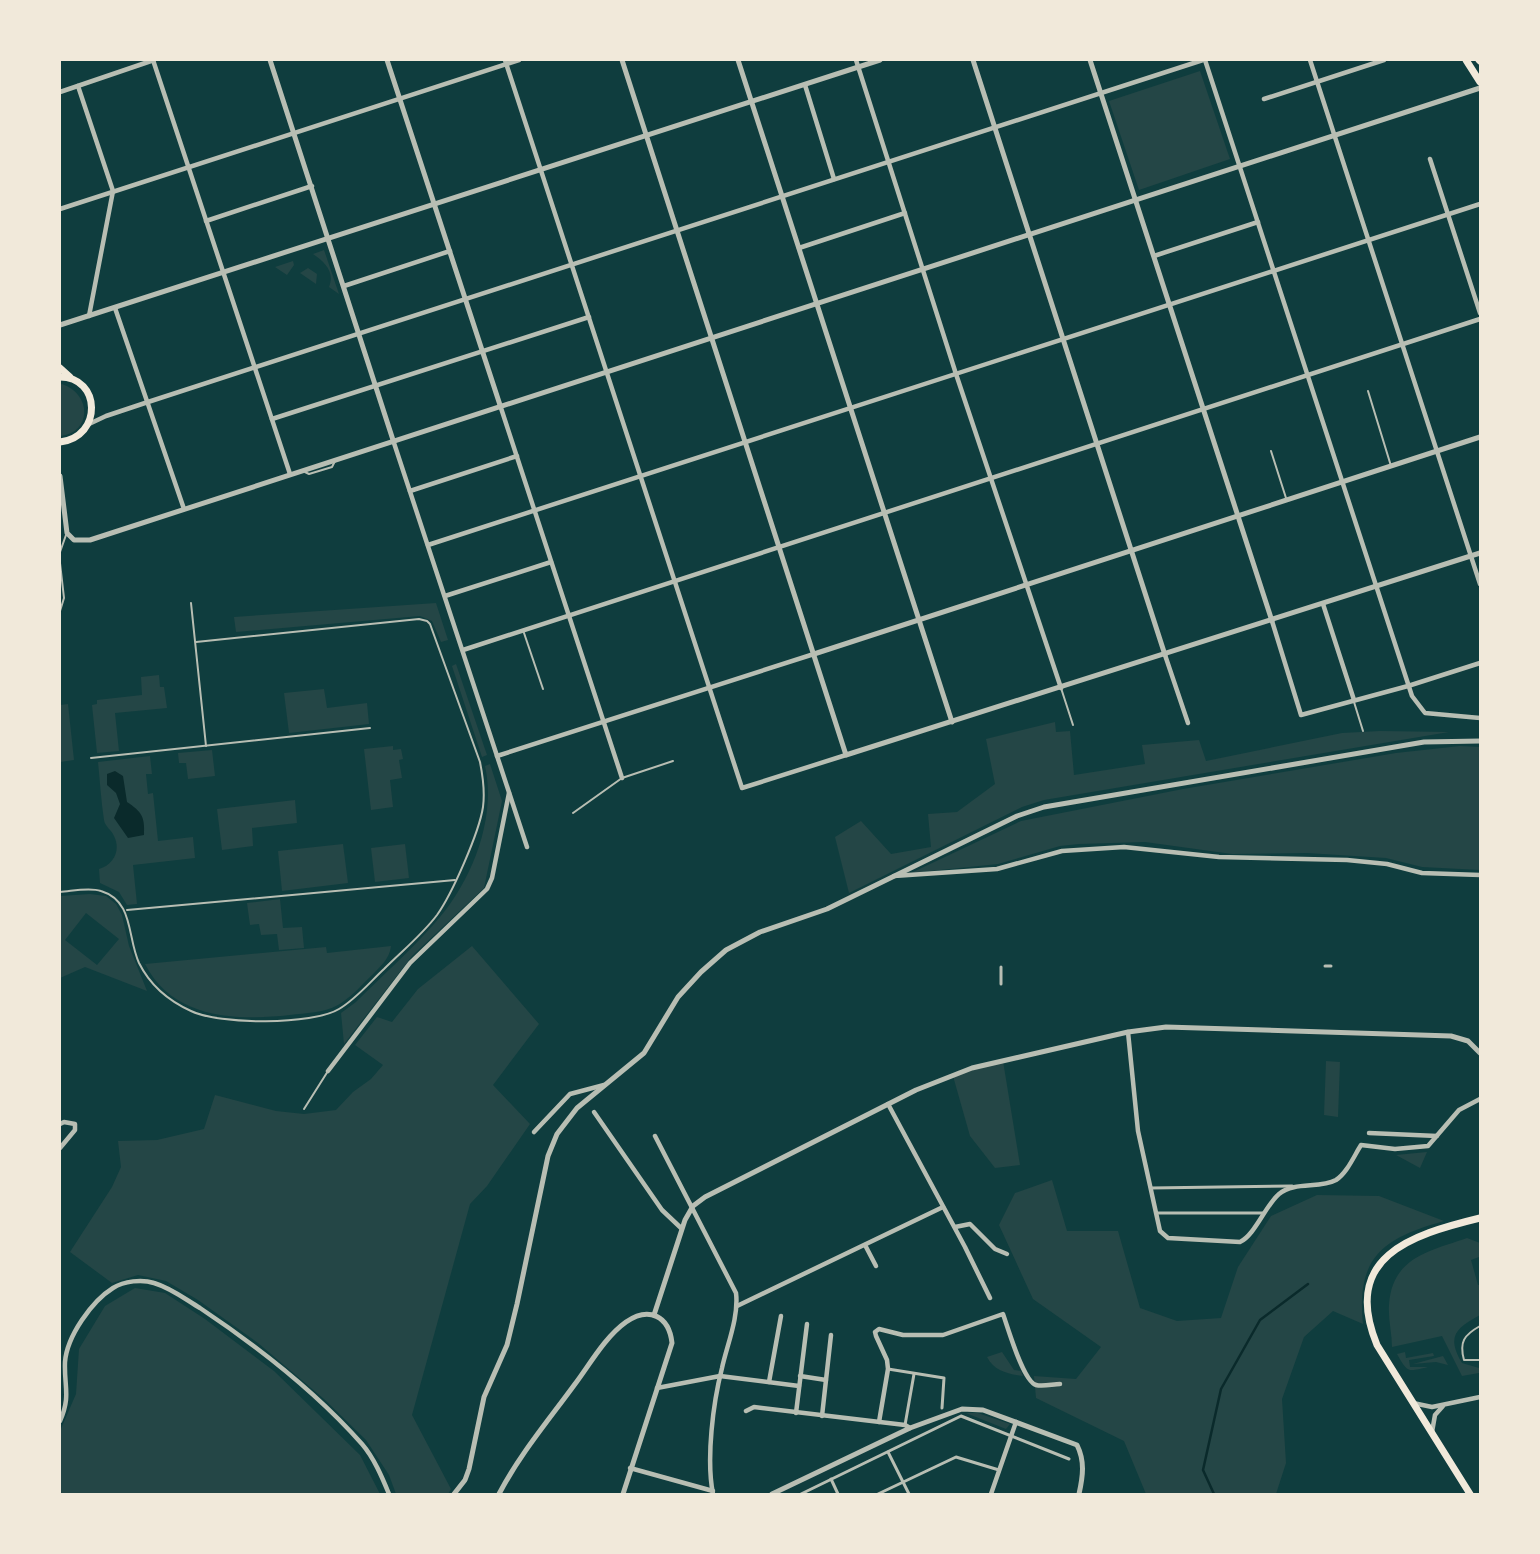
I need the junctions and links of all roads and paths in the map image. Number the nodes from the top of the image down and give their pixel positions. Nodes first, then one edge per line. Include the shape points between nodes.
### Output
1 (154, 60) edge
2 (270, 60) edge
3 (387, 60) edge
4 (519, 60) edge
5 (622, 60) edge
6 (738, 60) edge
7 (856, 60) edge
8 (880, 60) edge
9 (973, 60) edge
10 (1090, 60) edge
11 (1204, 60) edge
12 (1310, 60) edge
13 (1384, 60) edge
14 (1466, 60) edge
15 (506, 62) edge
16 (858, 67) junction
17 (1317, 82) junction
18 (1480, 82) edge
19 (805, 85) junction
20 (78, 86) junction
21 (1480, 88) edge
22 (60, 92) edge
23 (1101, 93) junction
24 (400, 98) junction
25 (1264, 98) dead end
26 (752, 102) junction
27 (994, 127) junction
28 (294, 133) junction
29 (1334, 135) junction
30 (647, 136) junction
31 (1430, 159) dead end
32 (888, 162) junction
33 (1239, 166) junction
34 (188, 167) junction
35 (542, 170) junction
36 (834, 179) junction
37 (312, 186) junction
38 (113, 191) junction
39 (782, 196) junction
40 (1136, 200) junction
41 (435, 204) junction
42 (1480, 204) edge
43 (60, 208) edge
44 (905, 213) junction
45 (1448, 214) junction
46 (206, 221) junction
47 (1258, 222) junction
48 (678, 230) junction
49 (1029, 234) junction
50 (330, 239) junction
51 (1368, 240) junction
52 (799, 248) junction
53 (450, 251) junction
54 (1154, 256) junction
55 (572, 264) junction
56 (923, 268) junction
57 (1274, 271) junction
58 (224, 273) junction
59 (344, 286) junction
60 (465, 299) junction
61 (816, 303) junction
62 (1170, 305) junction
63 (115, 308) junction
64 (1480, 313) edge
65 (89, 316) junction
66 (589, 317) junction
67 (1480, 319) edge
68 (60, 325) edge
69 (359, 333) junction
70 (712, 337) junction
71 (1063, 339) junction
72 (1402, 344) junction
73 (483, 352) junction
74 (255, 367) junction
75 (60, 368) edge
76 (607, 371) junction
77 (956, 374) junction
78 (1308, 375) junction
79 (60, 377) edge
80 (72, 379) junction
81 (376, 386) junction
82 (1368, 391) dead end
83 (148, 402) junction
84 (500, 405) junction
85 (850, 408) junction
86 (1204, 409) junction
87 (272, 419) junction
88 (89, 424) junction
89 (1480, 437) edge
90 (394, 440) junction
91 (60, 442) edge
92 (746, 442) junction
93 (1097, 444) junction
94 (1271, 451) dead end
95 (1437, 451) junction
96 (517, 456) junction
97 (1391, 466) junction
98 (290, 474) junction
99 (60, 476) edge
100 (641, 476) junction
101 (992, 478) junction
102 (1342, 482) junction
103 (410, 491) junction
104 (1286, 500) junction
105 (184, 509) junction
106 (535, 511) junction
107 (884, 513) junction
108 (1238, 516) junction
109 (67, 533) junction
110 (428, 545) junction
111 (780, 547) junction
112 (1131, 550) junction
113 (60, 552) edge
114 (1480, 553) edge
115 (1471, 556) junction
116 (551, 562) junction
117 (60, 563) edge
118 (675, 581) junction
119 (1027, 584) junction
120 (1480, 584) edge
121 (1377, 587) junction
122 (445, 596) junction
123 (191, 602) dead end
124 (1323, 604) junction
125 (60, 610) edge
126 (569, 616) junction
127 (918, 620) junction
128 (1272, 620) junction
129 (523, 630) junction
130 (196, 642) junction
131 (462, 650) junction
132 (814, 654) junction
133 (1165, 655) junction
134 (1480, 663) edge
135 (1408, 686) junction
136 (710, 687) junction
137 (1061, 688) junction
138 (543, 689) dead end
139 (1354, 700) junction
140 (1480, 718) edge
141 (604, 722) junction
142 (952, 722) junction
143 (1188, 723) dead end
144 (1073, 725) dead end
145 (370, 728) dead end
146 (1363, 731) dead end
147 (1480, 741) edge
148 (206, 746) junction
149 (846, 755) junction
150 (497, 756) junction
151 (91, 758) dead end
152 (673, 761) dead end
153 (622, 778) junction
154 (509, 792) junction
155 (573, 813) dead end
156 (527, 846) dead end
157 (1480, 875) edge
158 (894, 876) junction
159 (456, 880) junction
160 (60, 892) edge
161 (127, 910) junction
162 (1324, 966) dead end
163 (1331, 966) dead end
164 (1001, 967) dead end
165 (1001, 984) dead end
166 (1128, 1032) junction
167 (1480, 1053) edge
168 (328, 1071) joint
169 (604, 1085) junction
170 (1480, 1099) edge
171 (888, 1104) junction
172 (304, 1110) dead end
173 (594, 1112) dead end
174 (60, 1124) edge
175 (534, 1132) dead end
176 (1369, 1133) dead end
177 (655, 1136) dead end
178 (1438, 1136) junction
179 (60, 1148) edge
180 (1299, 1186) junction
181 (1150, 1188) junction
182 (692, 1206) junction
183 (942, 1207) junction
184 (1155, 1213) junction
185 (1263, 1213) junction
186 (1480, 1218) edge
187 (955, 1227) junction
188 (681, 1228) junction
189 (865, 1245) junction
190 (1007, 1254) dead end
191 (876, 1266) dead end
192 (990, 1298) dead end
193 (737, 1306) junction
194 (654, 1315) junction
195 (780, 1316) dead end
196 (807, 1324) dead end
197 (1480, 1326) edge
198 (831, 1334) dead end
199 (1480, 1360) edge
200 (888, 1369) junction
201 (914, 1374) junction
202 (720, 1376) junction
203 (800, 1376) junction
204 (826, 1380) junction
205 (769, 1382) junction
206 (1060, 1384) dead end
207 (799, 1386) junction
208 (657, 1388) junction
209 (1480, 1397) edge
210 (1411, 1402) junction
211 (1447, 1404) junction
212 (942, 1408) dead end
213 (746, 1411) dead end
214 (796, 1413) junction
215 (822, 1416) junction
216 (60, 1421) edge
217 (879, 1422) junction
218 (1016, 1422) junction
219 (908, 1426) junction
220 (1012, 1434) junction
221 (1433, 1438) junction
222 (888, 1452) junction
223 (1070, 1459) dead end
224 (630, 1468) junction
225 (1000, 1470) junction
226 (831, 1479) junction
227 (903, 1482) junction
228 (713, 1493) edge
229 (388, 1494) edge
230 (454, 1494) edge
231 (499, 1494) edge
232 (623, 1494) edge
233 (772, 1494) edge
234 (801, 1494) edge
235 (838, 1494) edge
236 (878, 1494) edge
237 (909, 1494) edge
238 (991, 1494) edge
239 (1079, 1494) edge
240 (1470, 1494) edge

1 - 20 street
1 - 34 street
2 - 28 street
3 - 24 street
4 - 15 street
5 - 30 street
6 - 26 street
7 - 16 street
8 - 16 street
9 - 27 street
10 - 23 street
11 - 23 street
11 - 33 street
12 - 17 street
13 - 17 street
14 - 18 main road
15 - 24 street
15 - 35 street
16 - 19 street
16 - 32 street
17 - 25 street
17 - 29 street
19 - 26 street
19 - 36 street
20 - 22 street
20 - 38 street
21 - 29 street
23 - 27 street
23 - 40 street
24 - 28 street
24 - 41 street
26 - 30 street
26 - 39 street
27 - 32 street
27 - 49 street
28 - 34 street
28 - 37 street
29 - 33 street
29 - 51 street
30 - 35 street
30 - 48 street
31 - 45 street
32 - 36 street
32 - 44 street
33 - 40 street
33 - 47 street
34 - 38 street
34 - 46 street
35 - 41 street
35 - 55 street
36 - 39 street
37 - 46 street
37 - 50 street
38 - 43 street
38 - 65 street
39 - 48 street
39 - 52 street
40 - 49 street
40 - 54 street
41 - 50 street
41 - 53 street
42 - 45 street
44 - 52 street
44 - 56 street
45 - 51 street
45 - 64 street
46 - 58 street
47 - 54 street
47 - 57 street
48 - 55 street
48 - 70 street
49 - 56 street
49 - 71 street
50 - 58 street
50 - 59 street
51 - 57 street
51 - 72 street
52 - 61 street
53 - 59 street
53 - 60 street
54 - 62 street
55 - 60 street
55 - 66 street
56 - 61 street
56 - 77 street
57 - 62 street
57 - 78 street
58 - 63 street
58 - 74 street
59 - 69 street
60 - 69 street
60 - 73 street
61 - 70 street
61 - 85 street
62 - 71 street
62 - 86 street
63 - 65 street
63 - 83 street
65 - 68 street
66 - 73 street
66 - 76 street
67 - 72 street
69 - 74 street
69 - 81 street
70 - 76 street
70 - 92 street
71 - 77 street
71 - 93 street
72 - 78 street
72 - 95 street
73 - 81 street
73 - 84 street
74 - 83 street
74 - 87 street
75 - 80 main road
76 - 84 street
76 - 100 street
77 - 85 street
77 - 101 street
78 - 86 street
78 - 102 street
79 - 80 main road
80 - 88 main road via 90,398
81 - 87 street
81 - 90 street
82 - 97 lane
83 - 88 street
83 - 105 street
84 - 90 street
84 - 96 street
85 - 92 street
85 - 107 street
86 - 93 street
86 - 108 street
87 - 98 street
88 - 91 main road via 78,436
89 - 95 street
90 - 98 street
90 - 103 street
92 - 100 street
92 - 111 street
93 - 101 street
93 - 112 street
94 - 104 lane
95 - 97 street
95 - 115 street
96 - 103 street
96 - 106 street
97 - 102 street
98 - 105 street
99 - 109 street
100 - 106 street
100 - 118 street
101 - 107 street
101 - 119 street
102 - 104 street
102 - 121 street
103 - 110 street
104 - 108 street
105 - 109 street via 90,540 74,540
106 - 110 street
106 - 116 street
107 - 111 street
107 - 127 street
108 - 112 street
108 - 128 street
109 - 113 lane
110 - 122 street
111 - 118 street
111 - 132 street
112 - 119 street
112 - 133 street
114 - 115 street
115 - 120 street
115 - 121 street
116 - 122 street
116 - 126 street
117 - 125 lane via 64,598
118 - 126 street
118 - 136 street
119 - 127 street
119 - 137 street
121 - 124 street
121 - 135 street
122 - 131 street
123 - 130 lane
124 - 128 street
124 - 139 street
126 - 129 street
126 - 141 street
127 - 132 street
127 - 142 street
128 - 133 street
128 - 139 street via 1301,715
129 - 131 street
129 - 138 lane
130 - 148 lane
130 - 159 lane via 427,620 480,762 483,783 482,814
131 - 150 street
132 - 136 street
132 - 149 street
133 - 137 street
133 - 143 street
134 - 135 street
135 - 139 street
135 - 140 street via 1417,706 1425,714
136 - 141 street
136 - 149 street via 742,788
137 - 142 street
137 - 144 lane
139 - 146 lane
141 - 150 street
141 - 153 street
142 - 149 street
145 - 148 lane
147 - 158 street via 1424,742 1044,807 1017,816
148 - 151 lane
150 - 154 street
152 - 153 lane
153 - 155 lane
154 - 156 street
154 - 168 street via 490,884 410,963
157 - 158 street via 1422,873 1387,864 1347,860 1219,857 1124,847 1062,851 997,869
158 - 169 street via 827,908 760,932 726,950 688,984 644,1053
159 - 161 lane
159 - 161 lane via 441,909 426,927 339,1009 322,1015 256,1022 209,1018 164,996 139,963
160 - 161 lane via 102,891
162 - 163 street
164 - 165 street
166 - 167 street via 1166,1026 1401,1032 1458,1036 1472,1043
166 - 171 street via 972,1068
166 - 181 street via 1138,1131
168 - 172 lane
169 - 175 street via 570,1094
169 - 230 street via 577,1108 551,1146 507,1345 484,1397 469,1469
170 - 178 street via 1459,1110
171 - 182 street
171 - 183 street
173 - 188 street via 662,1210
174 - 179 street via 75,1124 75,1130
176 - 178 street
177 - 182 street
178 - 180 street via 1428,1146 1395,1149 1361,1145 1347,1169 1336,1180
180 - 181 street
180 - 185 street via 1280,1193
181 - 184 street
182 - 188 street
182 - 193 street via 734,1289
183 - 187 street
183 - 189 street
184 - 185 street
184 - 185 street via 1162,1234 1168,1238 1240,1242 1245,1240
186 - 210 main road via 1415,1237 1399,1246 1385,1258 1369,1286 1366,1304 1368,1324
187 - 190 street via 970,1224 995,1249
187 - 192 street
188 - 194 street
189 - 191 street
189 - 193 street
193 - 202 street
194 - 208 street via 668,1325 672,1343
194 - 231 street via 634,1318 613,1335 516,1462
195 - 205 street
196 - 203 street
197 - 199 lane via 1465,1337 1461,1345 1464,1360
198 - 204 street
200 - 201 street
200 - 206 street via 876,1330 914,1336 943,1335 1003,1314 1031,1382 1040,1386
200 - 217 street
201 - 212 street via 944,1378
201 - 219 street
202 - 205 street
202 - 208 street
202 - 228 street via 710,1458
203 - 204 street
203 - 207 street
204 - 215 street
205 - 207 street
207 - 214 street
208 - 224 street
209 - 211 street
210 - 211 street via 1432,1407
210 - 221 main road
211 - 221 street via 1432,1422
213 - 214 street via 754,1407
214 - 215 street
215 - 217 street
216 - 229 street via 68,1399 65,1361 79,1327 99,1299 115,1286 136,1281 152,1282 169,1288 219,1321 308,1392 369,1454
217 - 219 street
218 - 219 street via 983,1410 962,1409
218 - 220 street
218 - 239 street via 1077,1444 1083,1462
219 - 233 street
220 - 222 street via 961,1416
220 - 223 street
220 - 225 street
221 - 240 main road
222 - 226 street
222 - 227 street
224 - 228 street
224 - 232 street
225 - 227 street via 956,1457
225 - 238 street
226 - 234 street
226 - 235 street
227 - 236 street
227 - 237 street

